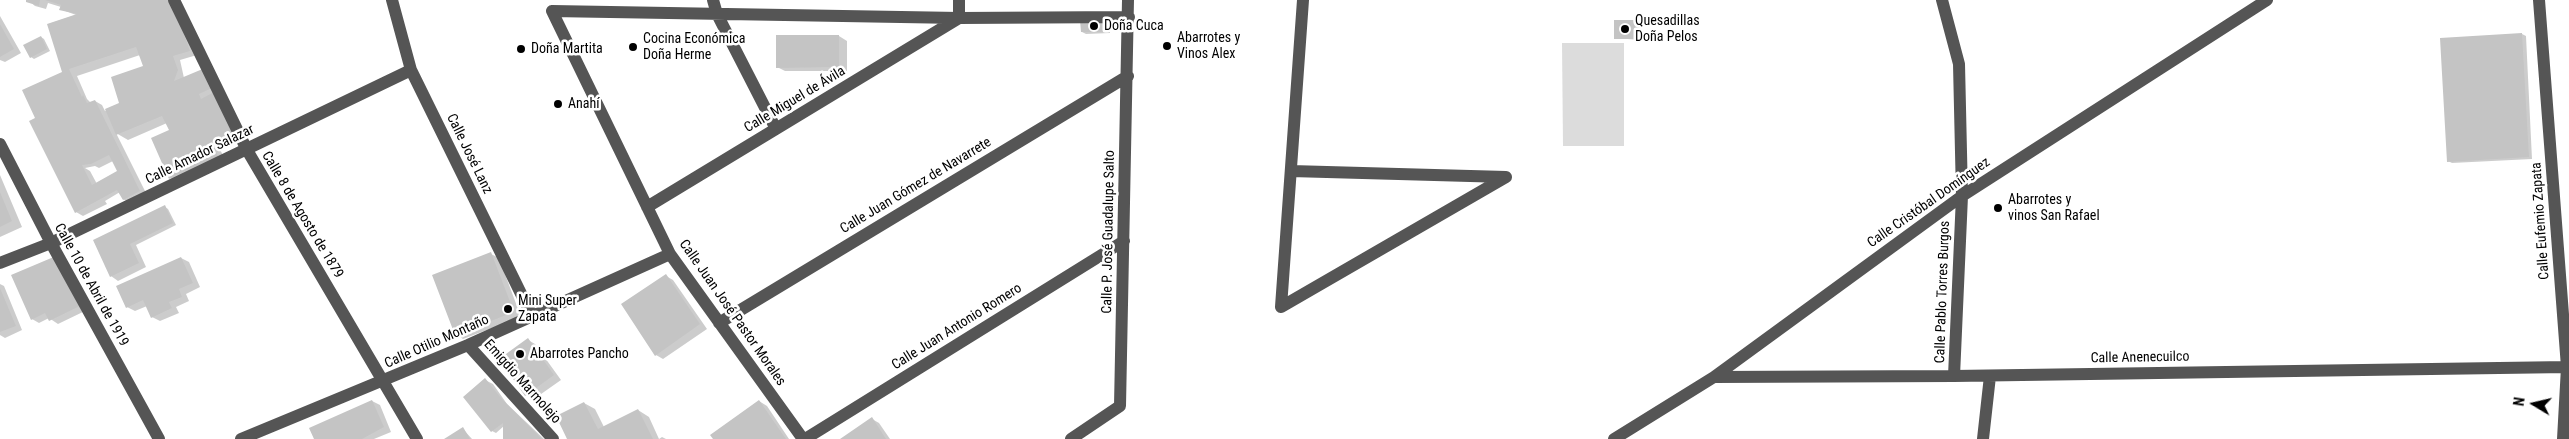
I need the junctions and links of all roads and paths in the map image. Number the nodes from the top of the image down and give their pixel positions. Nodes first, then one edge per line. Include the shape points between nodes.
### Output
1 (174, 0) edge
2 (392, 0) edge
3 (713, 0) edge
4 (959, 0) edge
5 (1128, 0) edge
6 (1303, 0) edge
7 (1942, 0) edge
8 (2267, 0) edge
9 (2539, 0) edge
10 (553, 6) edge
11 (717, 14) junction
12 (1129, 17) junction
13 (958, 18) junction
14 (411, 70) junction
15 (1128, 76) junction
16 (776, 129) junction
17 (0, 144) edge
18 (247, 150) junction
19 (1291, 171) junction
20 (1962, 196) junction
21 (647, 207) junction
22 (1124, 241) junction
23 (51, 243) junction
24 (670, 254) junction
25 (0, 263) edge
26 (532, 316) junction
27 (720, 323) junction
28 (468, 345) junction
29 (2567, 367) junction
30 (1954, 376) junction
31 (1990, 376) junction
32 (1714, 377) junction
33 (383, 381) junction
34 (159, 439) edge
35 (241, 439) edge
36 (417, 439) edge
37 (553, 439) edge
38 (804, 439) edge
39 (1071, 439) edge
40 (1614, 439) edge
41 (1984, 439) edge
42 (2563, 439) edge

1 - 18 street, Calle 8 de Agosto de 1879
2 - 14 street, Calle José Lanz
3 - 11 street
4 - 13 street
5 - 12 street, Calle P. José Guadalupe Salto
6 - 19 street
7 - 20 street, Calle Pablo Torres Burgos via 1959,64
8 - 20 street, Calle Cristóbal Domínguez
9 - 29 street, Calle Eufemio Zapata
10 - 11 street
10 - 21 street, Calle Juan José Pastor Morales
11 - 13 street
11 - 16 street
12 - 13 street
12 - 15 street, Calle P. José Guadalupe Salto
13 - 16 street, Calle Miguel de Ávila
14 - 18 street, Calle Amador Salazar
14 - 26 street, Calle José Lanz
15 - 22 street, Calle P. José Guadalupe Salto
15 - 27 street, Calle Juan Gómez de Navarrete
16 - 21 street, Calle Miguel de Ávila
17 - 23 street, Calle 10 de Abril de 1919
18 - 23 street, Calle Amador Salazar
18 - 33 street, Calle 8 de Agosto de 1879
19 - 19 street via 1282,307 1506,177 1369,173
20 - 30 street, Calle Pablo Torres Burgos
20 - 32 street, Calle Cristóbal Domínguez
21 - 24 street, Calle Juan José Pastor Morales
22 - 38 street, Calle Juan Antonio Romero
22 - 39 street, Calle P. José Guadalupe Salto via 1120,406
23 - 25 street, Calle Amador Salazar
23 - 34 street, Calle 10 de Abril de 1919
24 - 26 street, Calle Otilio Montaño
24 - 27 street, Calle Juan José Pastor Morales
26 - 28 street, Calle Otilio Montaño
27 - 38 street, Calle Juan José Pastor Morales
28 - 33 street, Calle Otilio Montaño
28 - 37 street, Emigdio Marmolejo
29 - 31 street, Calle Anenecuilco
29 - 42 street, Calle Eufemio Zapata
30 - 31 street, Calle Anenecuilco
30 - 32 street, Calle Anenecuilco
31 - 41 street
32 - 40 street, Calle Cristóbal Domínguez
33 - 35 street, Calle Otilio Montaño
33 - 36 street, Calle 8 de Agosto de 1879

